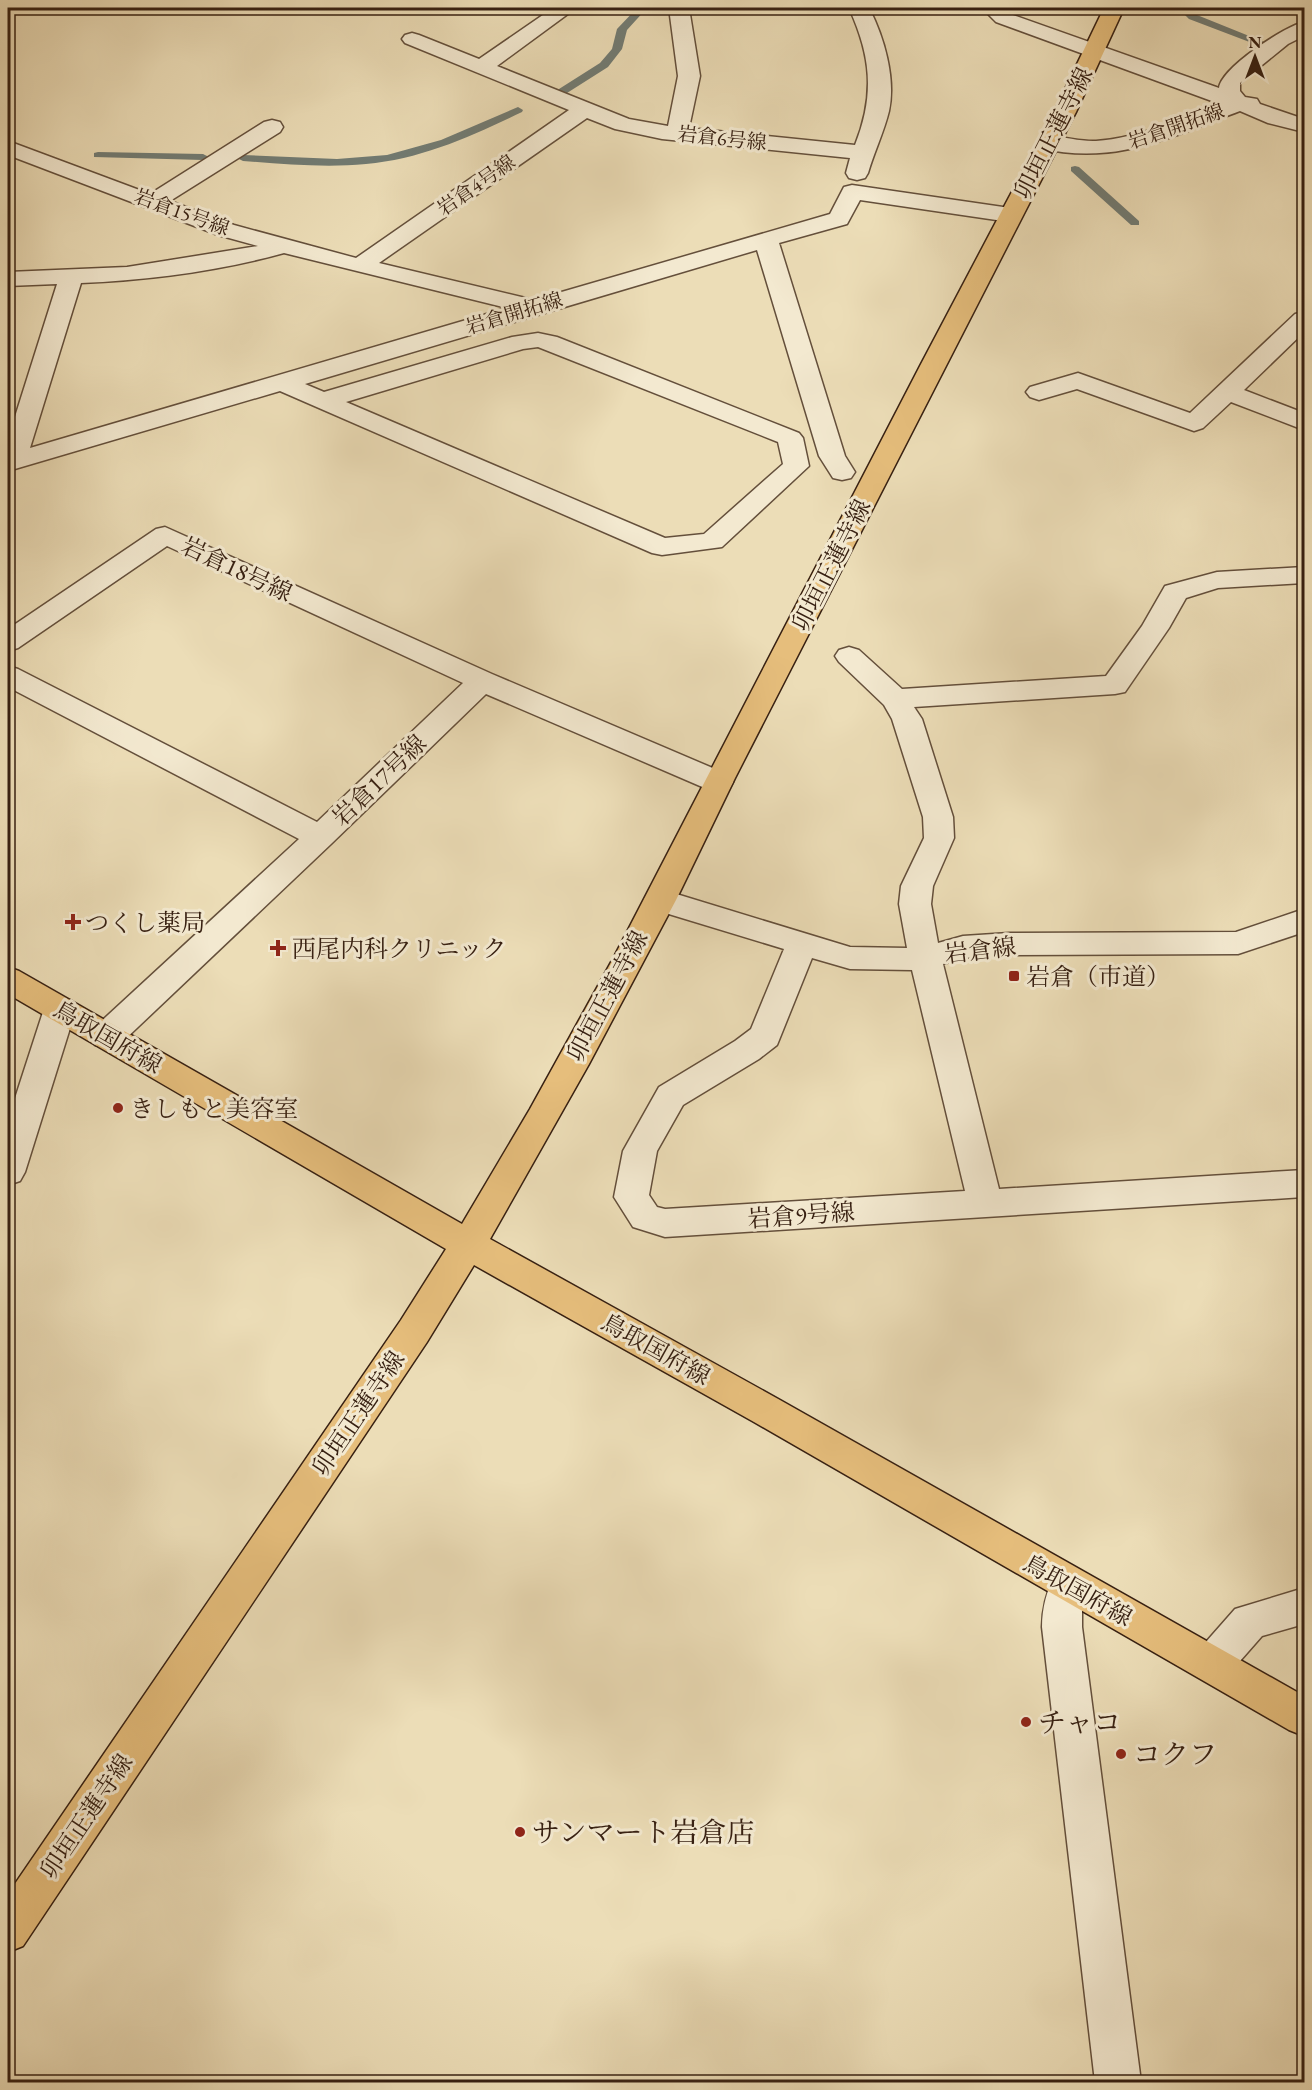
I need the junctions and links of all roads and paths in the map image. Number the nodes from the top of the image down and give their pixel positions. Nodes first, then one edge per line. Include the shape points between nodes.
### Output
1 (566, 8) edge
2 (679, 8) edge
3 (859, 8) edge
4 (992, 8) edge
5 (1114, 8) edge
6 (1305, 28) edge
7 (412, 39) dead end
8 (1095, 50) junction
9 (481, 67) junction
10 (1305, 103) edge
11 (1239, 104) junction
12 (585, 109) junction
13 (1305, 126) edge
14 (272, 127) dead end
15 (677, 133) junction
16 (1048, 143) junction
17 (8, 148) edge
18 (862, 152) junction
19 (852, 192) junction
20 (153, 202) junction
21 (1010, 215) junction
22 (765, 240) junction
23 (284, 245) junction
24 (360, 266) junction
25 (72, 275) junction
26 (8, 279) edge
27 (533, 307) junction
28 (1305, 319) edge
29 (284, 384) junction
30 (1039, 392) dead end
31 (1227, 392) junction
32 (322, 401) junction
33 (1305, 422) edge
34 (10, 463) edge
35 (842, 472) dead end
36 (1305, 575) edge
37 (8, 642) edge
38 (849, 656) dead end
39 (8, 675) edge
40 (482, 681) junction
41 (895, 699) junction
42 (718, 782) junction
43 (320, 837) junction
44 (660, 900) junction
45 (1305, 920) edge
46 (802, 943) junction
47 (925, 958) junction
48 (8, 980) edge
49 (60, 1010) junction
50 (107, 1036) junction
51 (8, 1172) edge
52 (1305, 1184) edge
53 (985, 1203) junction
54 (469, 1245) junction
55 (1069, 1585) junction
56 (1305, 1606) edge
57 (1212, 1664) junction
58 (1305, 1717) edge
59 (8, 1931) edge
60 (1118, 2082) edge

1 - 9 street
2 - 15 street via 689,76
3 - 18 street, 岩倉開拓線 via 877,58 879,109
4 - 8 street via 1003,18
5 - 8 main road, 卯垣正蓮寺線
6 - 11 street via 1281,40 1230,81 1229,91
7 - 9 street
8 - 11 street
8 - 16 main road, 卯垣正蓮寺線
9 - 12 street
10 - 11 street, 岩倉開拓線
11 - 13 street
11 - 16 street, 岩倉開拓線 via 1135,143 1093,148
12 - 15 street, 岩倉6号線 via 623,124
12 - 24 street, 岩倉4号線
14 - 20 street
15 - 18 street, 岩倉6号線
16 - 21 main road, 卯垣正蓮寺線
17 - 20 street, 岩倉15号線
18 - 19 street, 岩倉開拓線
19 - 21 street
19 - 22 street, 岩倉開拓線 via 839,219
20 - 23 street, 岩倉15号線 via 226,230
21 - 42 main road, 卯垣正蓮寺線
22 - 27 street, 岩倉開拓線
22 - 35 street via 832,456
23 - 24 street, 岩倉15号線
23 - 25 street via 247,256 127,274
24 - 27 street
25 - 26 street
25 - 34 street
27 - 29 street, 岩倉開拓線
28 - 31 street
29 - 32 street
29 - 34 street, 岩倉開拓線
30 - 31 street via 1078,381 1194,423
31 - 33 street
32 - 32 street via 538,340 790,438 796,466 712,541 662,547
36 - 41 street via 1216,580 1175,592 1115,686
37 - 40 street, 岩倉18号線 via 165,535
38 - 41 street
39 - 43 street, 岩倉17号線
40 - 42 street
40 - 43 street, 岩倉17号線
41 - 47 street via 907,719 938,817 939,838 917,886 915,904
42 - 44 main road, 卯垣正蓮寺線
43 - 50 street
44 - 46 street, 岩倉線
44 - 54 main road, 卯垣正蓮寺線
45 - 47 street, 岩倉線 via 1238,943 1009,944 963,947
46 - 47 street, 岩倉線 via 850,958
46 - 53 street, 岩倉9号線 via 765,1036 671,1096 651,1128 640,1151 631,1197 645,1217 665,1223
47 - 53 street
48 - 49 main road, 鳥取国府線
49 - 50 main road, 鳥取国府線
49 - 51 street
50 - 54 main road, 鳥取国府線
52 - 53 street, 岩倉9号線
54 - 55 main road, 鳥取国府線
54 - 59 main road, 卯垣正蓮寺線
55 - 57 main road, 鳥取国府線
55 - 60 street via 1062,1627
56 - 57 street via 1249,1622
57 - 58 main road, 鳥取国府線

